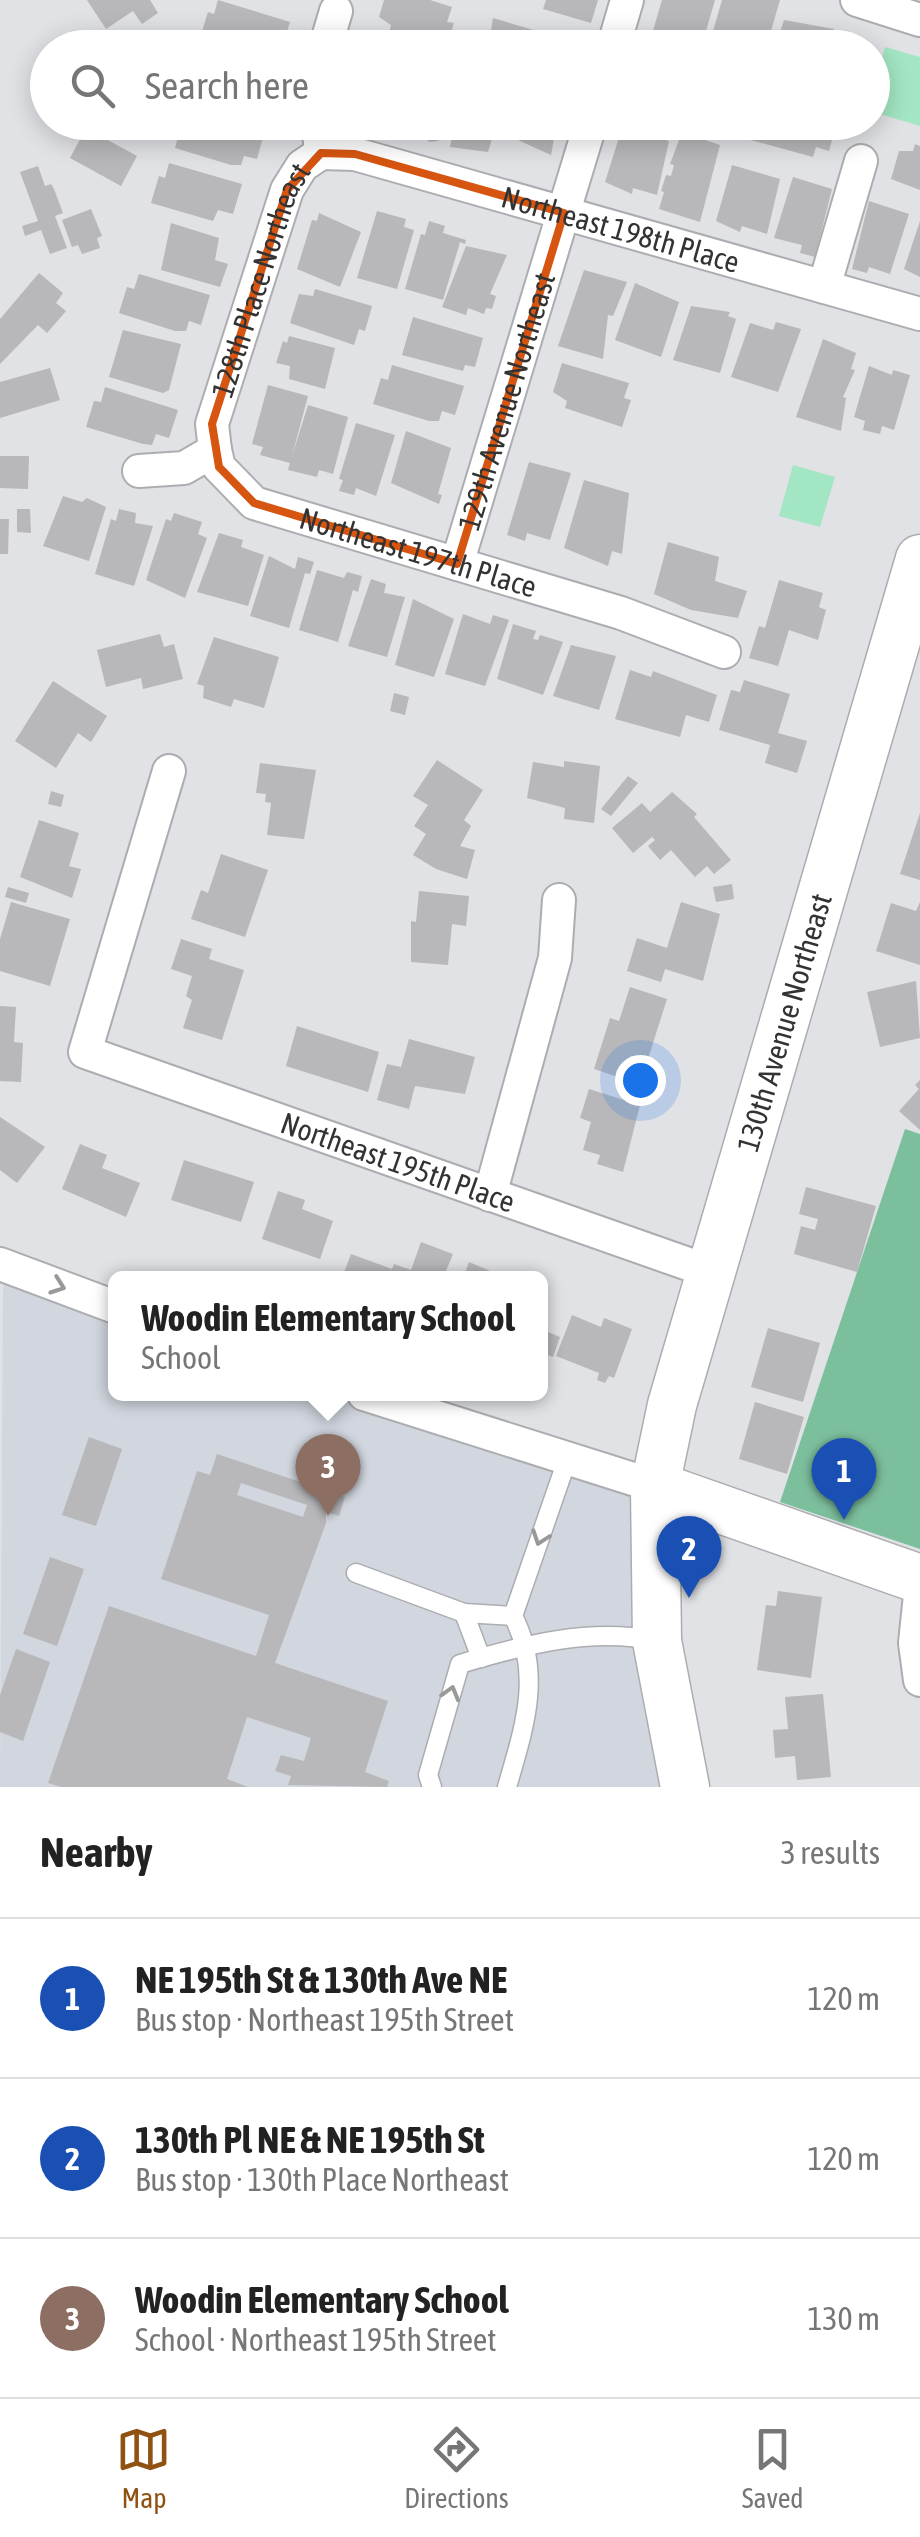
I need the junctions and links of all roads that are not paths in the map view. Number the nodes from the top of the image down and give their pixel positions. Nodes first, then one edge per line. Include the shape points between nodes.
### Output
1 (627, 0) edge
2 (857, 0) edge
3 (336, 11) dead end
4 (906, 11) edge
5 (330, 30) edge
6 (618, 30) edge
7 (319, 140) edge
8 (324, 140) edge
9 (585, 140) edge
10 (861, 160) dead end
11 (564, 213) junction
12 (824, 287) junction
13 (920, 314) edge
14 (214, 450) junction
15 (139, 471) dead end
16 (920, 559) edge
17 (458, 564) junction
18 (724, 652) dead end
19 (906, 660) edge
20 (169, 770) dead end
21 (560, 900) dead end
22 (490, 1195) junction
23 (0, 1264) edge
24 (710, 1272) junction
25 (108, 1304) edge
26 (386, 1401) edge
27 (567, 1460) junction
28 (656, 1486) junction
29 (356, 1573) dead end
30 (920, 1580) edge
31 (920, 1595) edge
32 (464, 1613) junction
33 (514, 1616) junction
34 (657, 1641) junction
35 (527, 1644) junction
36 (481, 1658) junction
37 (920, 1680) edge
38 (432, 1787) edge
39 (506, 1787) edge
40 (685, 1787) edge

1 - 6 street
2 - 4 street
3 - 5 street
7 - 14 street, 128th Place Northeast via 287,190 212,424
8 - 11 street, Northeast 198th Place
9 - 11 street, 129th Avenue Northeast
10 - 12 street
11 - 12 street, Northeast 198th Place
11 - 17 street, 129th Avenue Northeast
12 - 13 street, Northeast 198th Place
14 - 15 street via 184,468
14 - 17 street, Northeast 197th Place via 220,467 254,503
16 - 19 street, 130th Avenue Northeast
17 - 18 street, Northeast 197th Place
19 - 24 street, 130th Avenue Northeast
20 - 22 street, Northeast 195th Place via 84,1052
21 - 22 street via 555,958
22 - 24 street, Northeast 195th Place
23 -> 25 street
24 - 28 street, 130th Avenue Northeast
26 - 27 street
27 - 28 street
27 -> 33 lane
28 - 30 street
28 - 34 street, 130th Avenue Northeast
29 - 32 lane
31 - 37 street
32 - 33 lane
32 - 36 lane
33 - 35 lane
34 - 35 lane via 620,1633
34 - 40 street, 130th Avenue Northeast
35 - 36 lane
35 - 39 lane via 531,1704
38 -> 36 lane via 428,1775 460,1664

